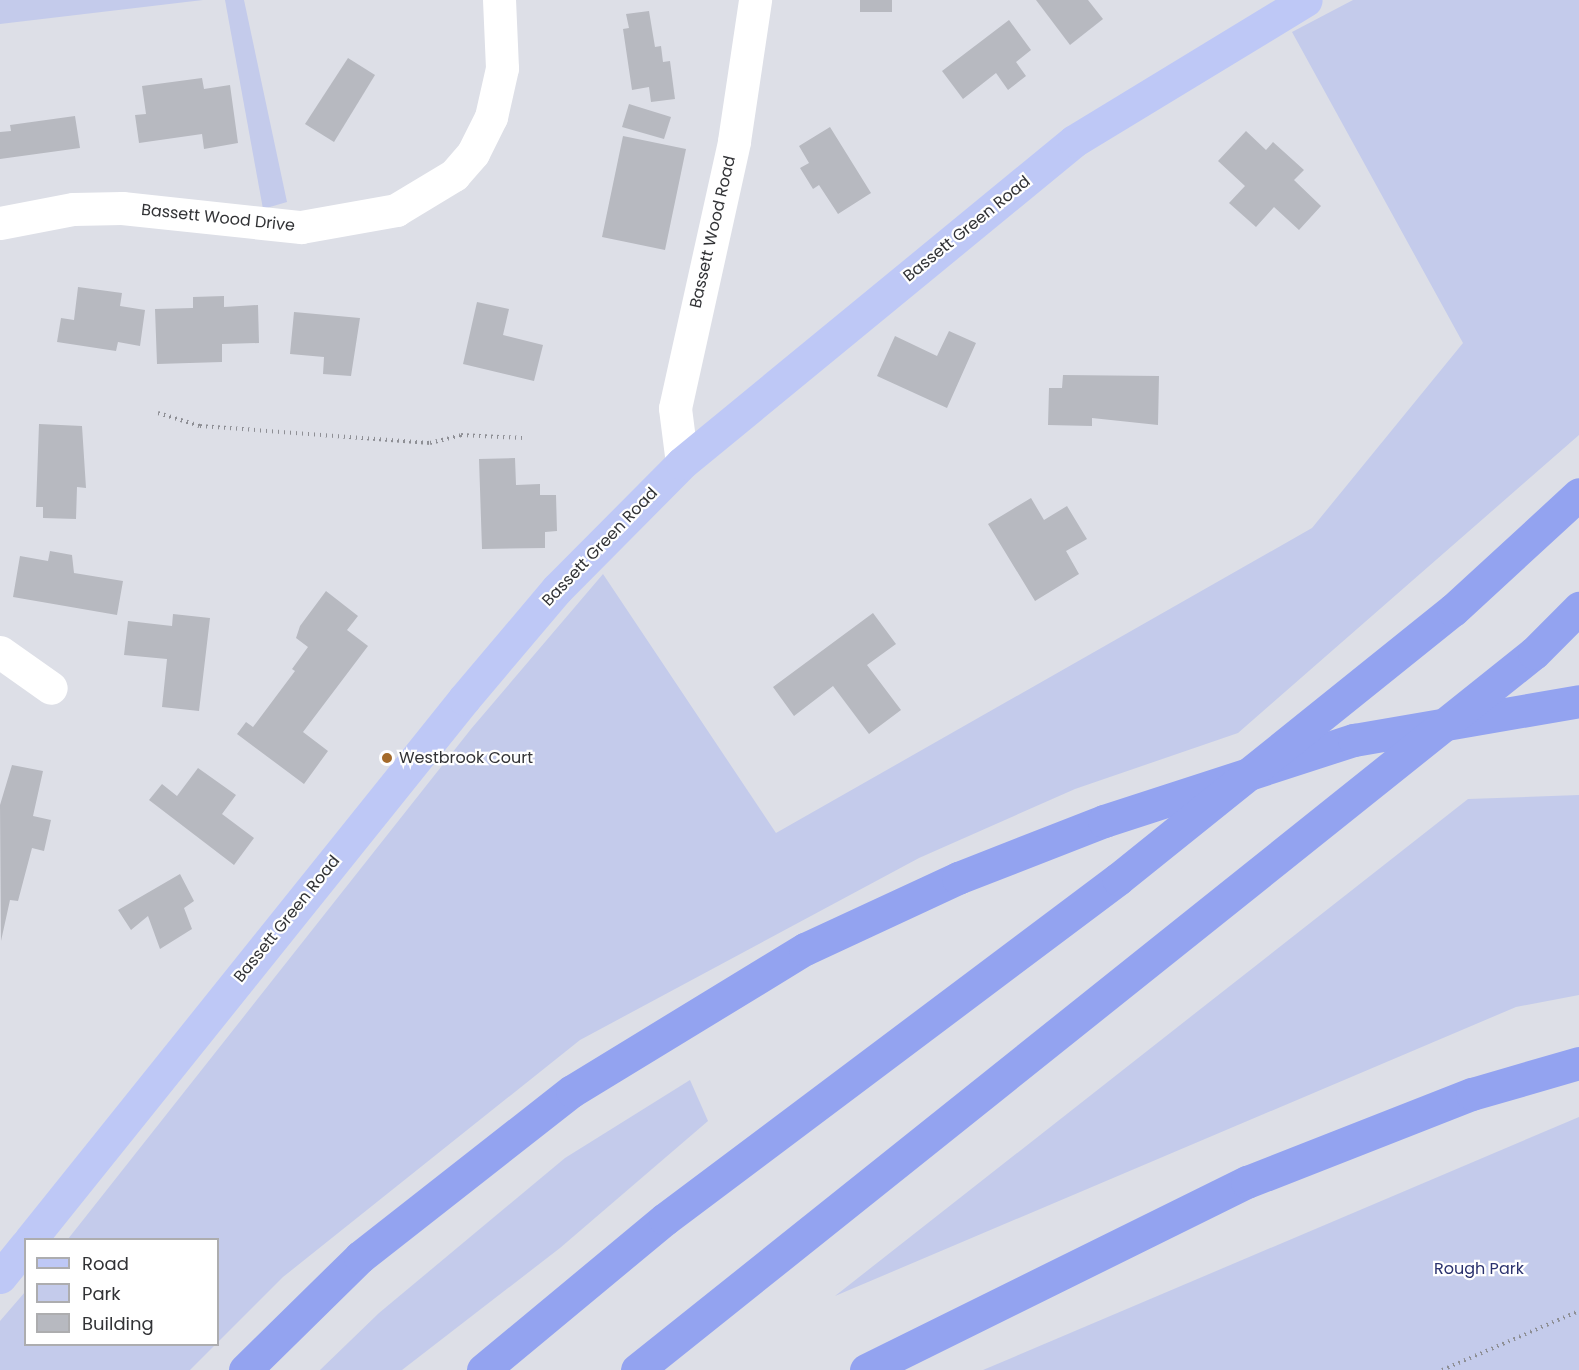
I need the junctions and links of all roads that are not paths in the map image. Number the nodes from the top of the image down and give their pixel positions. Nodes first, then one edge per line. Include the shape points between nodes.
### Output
1 (499, 0) edge
2 (755, 0) edge
3 (1306, 0) edge
4 (0, 223) edge
5 (682, 463) junction
6 (1579, 494) edge
7 (1579, 608) edge
8 (0, 652) edge
9 (51, 688) dead end
10 (1579, 701) edge
11 (1579, 1063) edge
12 (31, 1238) edge
13 (24, 1247) edge
14 (0, 1277) edge
15 (245, 1370) edge
16 (483, 1370) edge
17 (637, 1370) edge
18 (866, 1370) edge

1 - 4 street, Bassett Wood Drive via 502,68 482,135 454,175 396,210 301,227 122,208 73,209
2 - 5 street, Bassett Wood Road via 734,141 675,408
3 - 5 main road, Bassett Green Road via 1074,141
5 - 12 main road, Bassett Green Road via 557,589 471,691
6 - 16 highway via 1453,610 1127,872 665,1219
7 - 17 highway via 1534,653
8 - 9 street
10 - 15 highway via 1354,740 1104,821 958,878 805,949 572,1091 360,1257
11 - 18 highway via 1472,1094 1247,1182
13 - 14 main road

